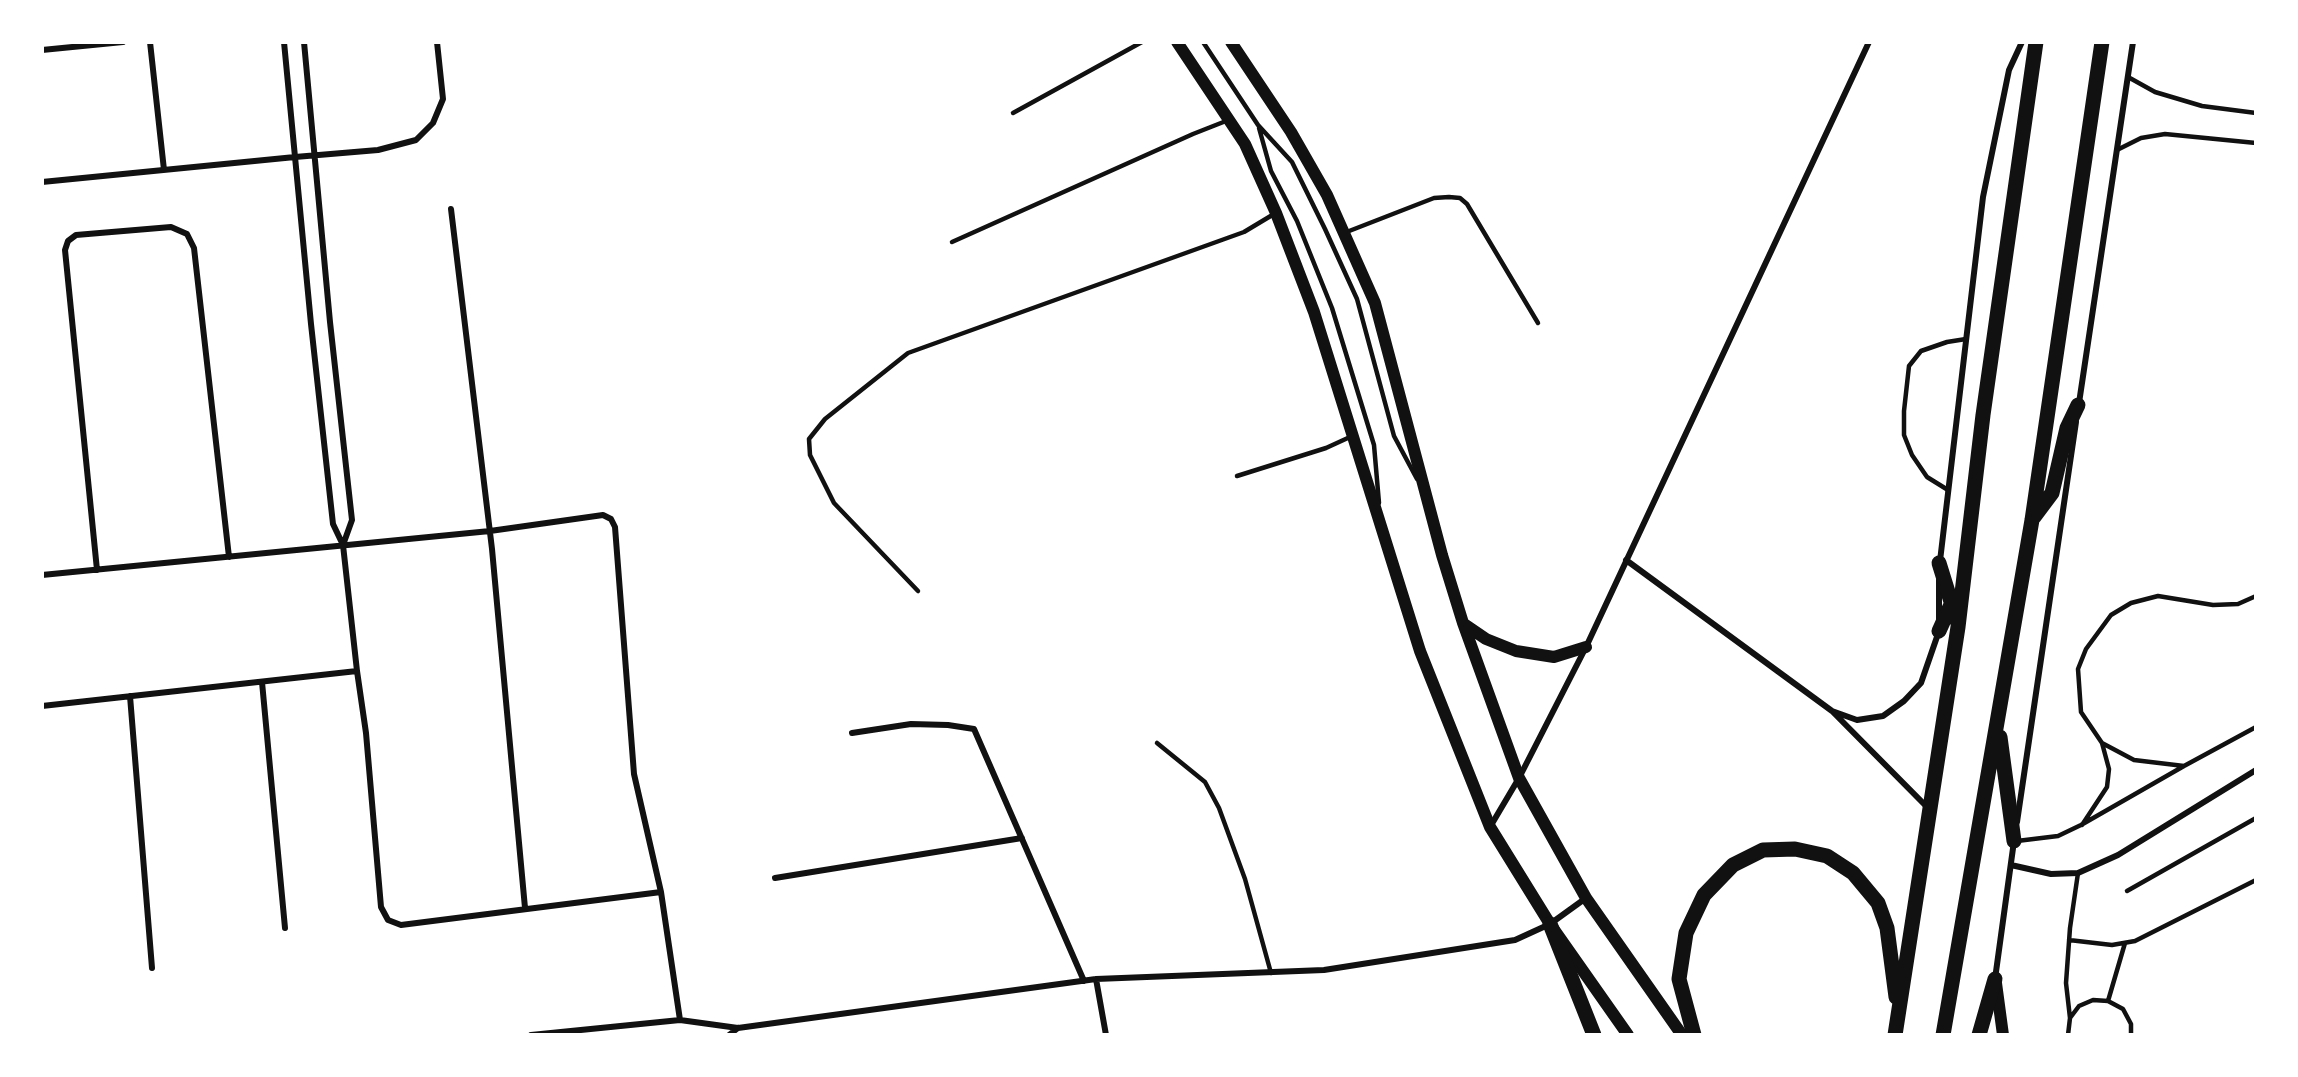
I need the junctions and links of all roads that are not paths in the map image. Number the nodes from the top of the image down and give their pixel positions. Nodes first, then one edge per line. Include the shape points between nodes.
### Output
1 (123, 42) edge
2 (150, 42) edge
3 (284, 42) edge
4 (304, 42) edge
5 (437, 42) edge
6 (1142, 42) edge
7 (1177, 42) edge
8 (1203, 42) edge
9 (1231, 42) edge
10 (1869, 42) edge
11 (2022, 42) edge
12 (2036, 42) edge
13 (2102, 42) edge
14 (2133, 42) edge
15 (42, 50) edge
16 (2127, 77) junction
17 (1013, 113) dead end
18 (2256, 113) edge
19 (1229, 120) junction
20 (1258, 125) junction
21 (2256, 143) edge
22 (2117, 150) junction
23 (314, 155) junction
24 (295, 157) junction
25 (164, 170) junction
26 (42, 182) edge
27 (451, 209) dead end
28 (1276, 213) junction
29 (1344, 233) junction
30 (952, 242) dead end
31 (1538, 323) dead end
32 (1966, 339) junction
33 (2078, 405) junction
34 (1353, 436) junction
35 (1237, 476) dead end
36 (1948, 490) junction
37 (1428, 501) junction
38 (2032, 520) junction
39 (1380, 525) junction
40 (490, 531) junction
41 (343, 546) junction
42 (229, 557) junction
43 (1626, 560) junction
44 (1939, 563) junction
45 (97, 570) junction
46 (42, 575) edge
47 (1964, 582) junction
48 (918, 591) dead end
49 (2256, 596) edge
50 (1951, 603) junction
51 (1463, 623) junction
52 (1958, 627) junction
53 (1939, 631) junction
54 (1586, 647) junction
55 (357, 671) junction
56 (262, 682) junction
57 (130, 696) junction
58 (42, 706) edge
59 (1832, 711) junction
60 (1998, 722) junction
61 (2256, 727) edge
62 (852, 733) dead end
63 (1157, 743) dead end
64 (2102, 743) junction
65 (2184, 766) junction
66 (2256, 770) edge
67 (1519, 778) junction
68 (1931, 811) junction
69 (2256, 818) edge
70 (2081, 825) junction
71 (1490, 827) junction
72 (1022, 838) junction
73 (2014, 841) junction
74 (2011, 865) junction
75 (2078, 873) junction
76 (775, 878) dead end
77 (2256, 880) edge
78 (2127, 891) dead end
79 (661, 892) junction
80 (1586, 898) junction
81 (525, 908) junction
82 (1550, 924) junction
83 (285, 928) dead end
84 (2069, 940) junction
85 (2125, 943) junction
86 (152, 968) dead end
87 (1271, 973) junction
88 (1096, 979) junction
89 (1995, 979) junction
90 (1084, 981) junction
91 (2108, 1000) junction
92 (1898, 1012) junction
93 (2070, 1018) junction
94 (680, 1020) junction
95 (738, 1028) junction
96 (531, 1035) edge
97 (729, 1035) edge
98 (733, 1035) edge
99 (1106, 1035) edge
100 (1594, 1035) edge
101 (1628, 1035) edge
102 (1682, 1035) edge
103 (1694, 1035) edge
104 (1894, 1035) edge
105 (1943, 1035) edge
106 (1978, 1035) edge
107 (2003, 1035) edge
108 (2068, 1035) edge
109 (2131, 1035) edge

1 - 15 street
2 - 25 street
3 - 24 street
4 - 23 street
5 - 23 street via 442,99 433,123 416,140 378,150
6 - 17 lane
7 - 19 main road
8 - 20 lane
9 - 29 main road via 1291,132
10 - 43 street
11 - 32 street via 2009,70 1983,197
12 - 47 main road via 1983,415
13 - 38 main road
14 - 16 street
16 - 18 lane via 2156,92 2202,106
16 - 22 street
19 - 28 main road via 1245,144
19 - 30 lane
20 - 37 lane via 1292,162 1357,299 1394,436
20 - 39 lane via 1271,171 1297,221 1332,308 1367,422 1374,445
21 - 22 lane via 2164,134 2141,138
22 - 33 street
23 - 24 street
23 - 41 street via 352,520
24 - 25 street
24 - 41 street via 333,524
25 - 26 street
27 - 40 street
28 - 34 main road via 1314,312
28 - 48 lane via 1244,232 908,353 825,419 808,439 810,455 834,503
29 - 31 lane via 1434,198 1460,198
29 - 37 main road via 1375,303
32 - 36 street
32 - 36 lane via 1921,351 1909,366 1904,435 1927,477
33 - 38 main road via 2067,428 2052,493
33 - 73 street
34 - 35 lane
34 - 39 main road
36 - 44 street
37 - 51 main road
38 - 60 main road
39 - 71 main road via 1420,651
40 - 41 street
40 - 79 street via 603,515 615,527 634,774
40 - 81 street
41 - 42 street
41 - 55 street
42 - 45 street
42 - 45 street via 194,248 187,234 171,227 76,236 68,241 65,250
43 - 54 street
43 - 59 street
44 - 50 main road
44 - 53 street
45 - 46 street
47 - 50 main road
47 - 52 main road
49 - 64 lane via 2238,604 2213,605 2158,596 2131,603 2111,615 2086,649 2078,669 2081,712
50 - 52 main road
50 - 53 main road
51 - 54 main road via 1486,639 1516,651 1554,657
51 - 67 main road
52 - 68 main road
53 - 59 street via 1921,683 1904,701 1882,716 1857,720
54 - 67 street
55 - 56 street
55 - 81 street via 381,907 388,920 400,925
56 - 57 street
56 - 83 street
57 - 58 street
57 - 86 street
59 - 68 street
60 - 73 main road
60 - 105 main road
61 - 65 lane
62 - 72 street via 911,724 974,729
63 - 87 lane via 1205,782 1219,808 1245,879
64 - 65 lane via 2134,760
64 - 70 lane via 2109,769 2107,787
65 - 70 lane
66 - 75 street via 2118,855
67 - 71 street
67 - 80 main road
68 - 92 main road
69 - 78 lane
70 - 73 lane via 2058,836
71 - 82 main road
72 - 76 street
72 - 90 street
73 - 74 street
74 - 75 street via 2051,874
74 - 89 street
75 - 84 lane
77 - 85 lane
79 - 81 street
79 - 94 street
80 - 82 street
80 - 102 main road
82 - 87 street via 1515,940 1324,970
82 - 100 main road
82 - 101 main road
84 - 85 lane
84 - 93 lane via 2066,983
85 - 91 lane
87 - 88 street
88 - 90 street
88 - 99 street
89 - 106 main road
89 - 107 main road
90 - 95 street
91 - 93 lane via 2093,1000 2079,1006
91 - 109 lane via 2123,1009 2131,1024
92 - 103 main road via 1887,928 1878,903 1853,873 1827,856 1795,849 1763,850 1733,865 1704,895 1686,933 1679,979
92 - 104 main road
93 - 108 lane
94 - 95 street
94 - 96 street
95 - 97 street
95 - 98 street

